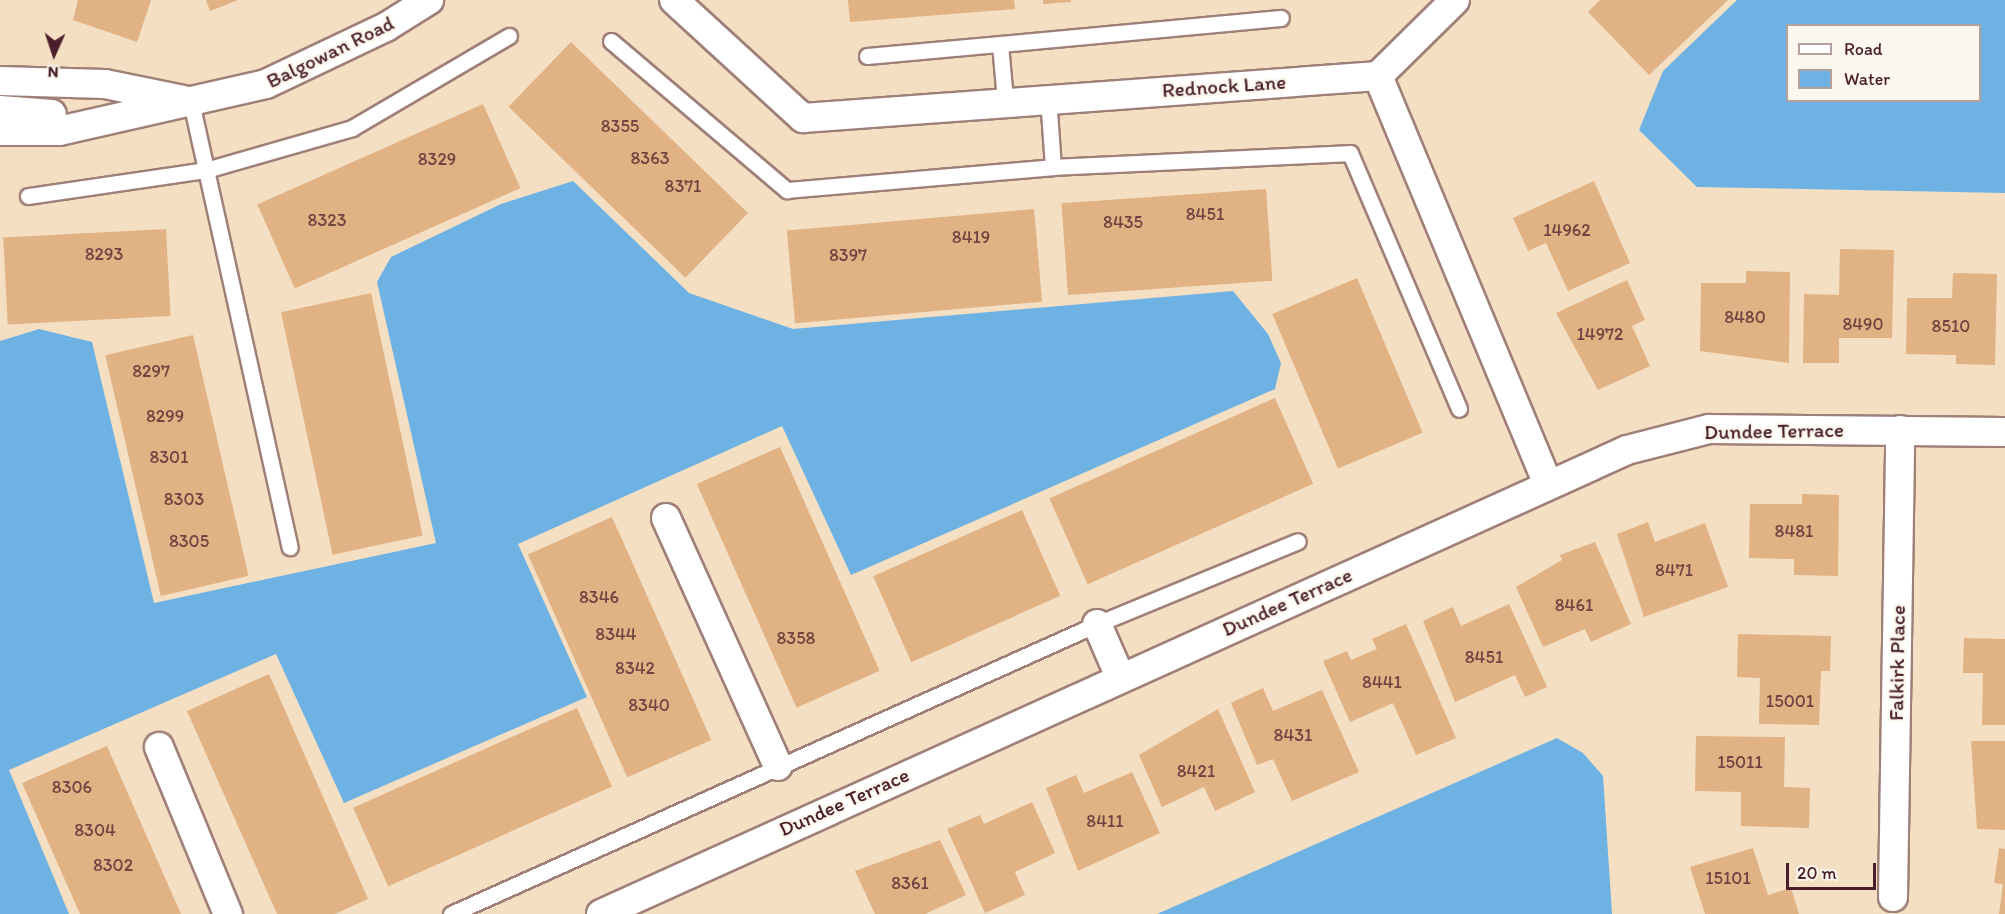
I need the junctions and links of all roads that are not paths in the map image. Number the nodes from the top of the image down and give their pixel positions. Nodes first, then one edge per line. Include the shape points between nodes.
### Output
1 (429, 0) edge
2 (674, 0) edge
3 (1455, 0) edge
4 (1281, 18) dead end
5 (509, 36) dead end
6 (611, 41) dead end
7 (1000, 44) junction
8 (867, 56) dead end
9 (1378, 75) junction
10 (0, 81) edge
11 (1048, 98) junction
12 (1005, 100) junction
13 (191, 102) junction
14 (0, 110) edge
15 (117, 119) junction
16 (0, 131) edge
17 (0, 147) edge
18 (1053, 167) junction
19 (206, 170) junction
20 (28, 196) dead end
21 (1459, 409) dead end
22 (1900, 430) junction
23 (2005, 432) edge
24 (1548, 485) junction
25 (666, 518) dead end
26 (1298, 541) dead end
27 (290, 547) dead end
28 (1097, 624) junction
29 (1120, 677) junction
30 (159, 747) dead end
31 (778, 766) junction
32 (1893, 897) dead end
33 (647, 905) edge
34 (228, 914) edge
35 (451, 914) edge
36 (601, 914) edge

1 - 13 street, Balgowan Road via 386,27 266,84
2 - 12 street, Rednock Lane via 803,118
3 - 9 street
4 - 7 lane
5 - 19 lane via 352,128
6 - 18 lane via 787,190
7 - 8 lane
7 - 12 lane
9 - 11 street, Rednock Lane
9 - 24 street
10 - 13 street, Balgowan Road via 105,84
11 - 12 street, Rednock Lane
11 - 18 lane
13 - 15 street, Balgowan Road
13 - 19 lane
14 - 15 street, Balgowan Road
15 - 16 street, Balgowan Road via 59,131
15 - 17 street, Balgowan Road via 82,141
18 - 21 lane via 1350,153
19 - 20 lane
19 - 27 lane
22 - 23 street, Dundee Terrace
22 - 24 street, Dundee Terrace via 1709,429 1627,450
22 - 32 street, Falkirk Place
24 - 29 street, Dundee Terrace
25 - 31 street
26 - 28 lane
28 - 29 street
28 - 31 lane
29 - 33 street, Dundee Terrace
30 - 34 street
31 - 35 lane
33 - 36 street, Dundee Terrace

